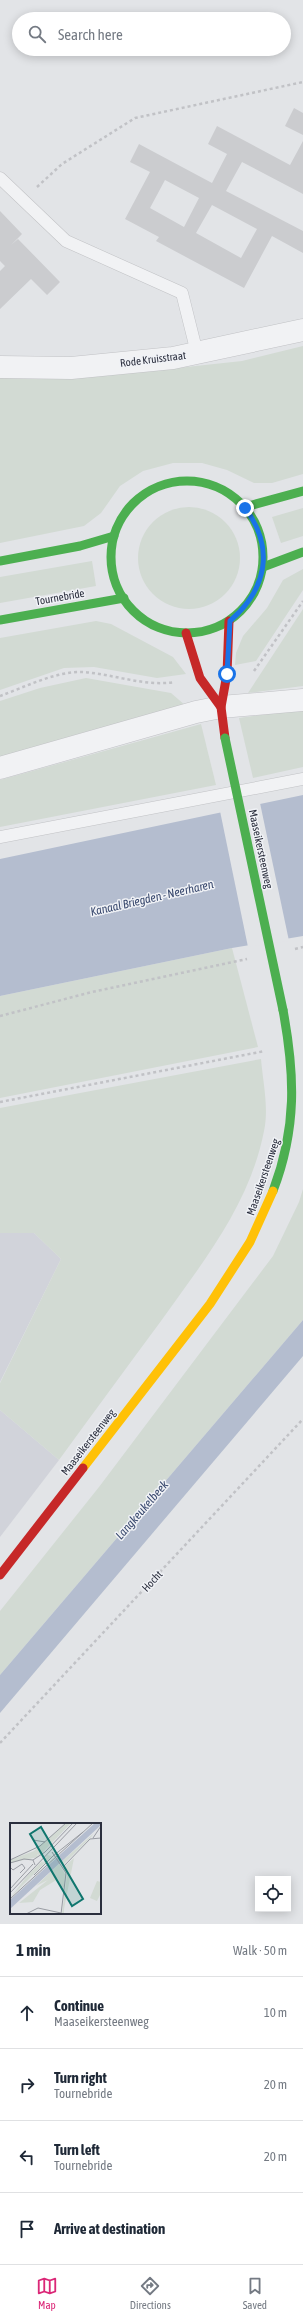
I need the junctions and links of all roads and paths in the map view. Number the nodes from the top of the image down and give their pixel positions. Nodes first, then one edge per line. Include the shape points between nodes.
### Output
1 (303, 82) edge
2 (0, 178) edge
3 (23, 200) junction
4 (303, 330) edge
5 (197, 353) junction
6 (0, 367) edge
7 (303, 491) edge
8 (245, 508) junction
9 (114, 536) junction
10 (303, 552) edge
11 (0, 561) edge
12 (263, 567) junction
13 (124, 598) junction
14 (303, 601) edge
15 (0, 620) edge
16 (230, 621) junction
17 (186, 633) junction
18 (227, 674) junction
19 (200, 678) junction
20 (0, 696) edge
21 (303, 700) edge
22 (220, 707) junction
23 (0, 768) edge
24 (303, 779) edge
25 (0, 837) edge
26 (303, 947) edge
27 (292, 950) dead end
28 (248, 959) dead end
29 (0, 1016) edge
30 (296, 1044) edge
31 (0, 1102) edge
32 (303, 1419) edge
33 (0, 1575) edge
34 (0, 1743) edge

1 - 3 path via 135,118 62,164
2 - 3 lane
3 - 5 lane via 66,241 182,293
4 - 5 street, Rode Kruisstraat
5 - 6 street, Rode Kruisstraat via 172,358 71,368
7 - 8 main road
8 - 9 main road via 227,492 207,483 168,483 142,496 130,507
8 - 12 main road via 260,534
9 - 11 main road via 80,546
9 - 13 main road via 111,551 112,569
10 - 12 main road
12 - 16 main road via 260,582 252,597
13 - 15 main road, Tournebride
13 - 17 main road via 147,621 160,628
14 - 18 path via 252,674
16 - 17 main road via 202,631
16 - 18 main road, Maaseikersteenweg
17 - 19 main road, Maaseikersteenweg
18 - 22 main road, Maaseikersteenweg
19 - 20 path via 170,683 129,680 83,672 67,674
19 - 22 main road, Maaseikersteenweg
21 - 22 street
22 - 23 street via 186,714
22 - 30 main road, Maaseikersteenweg, bridge via 283,1010
24 - 25 lane
26 - 27 path
28 - 29 path via 92,992
30 - 31 path
30 - 33 main road, Maaseikersteenweg via 290,1136 258,1230 222,1290
32 - 34 path, Hocht

